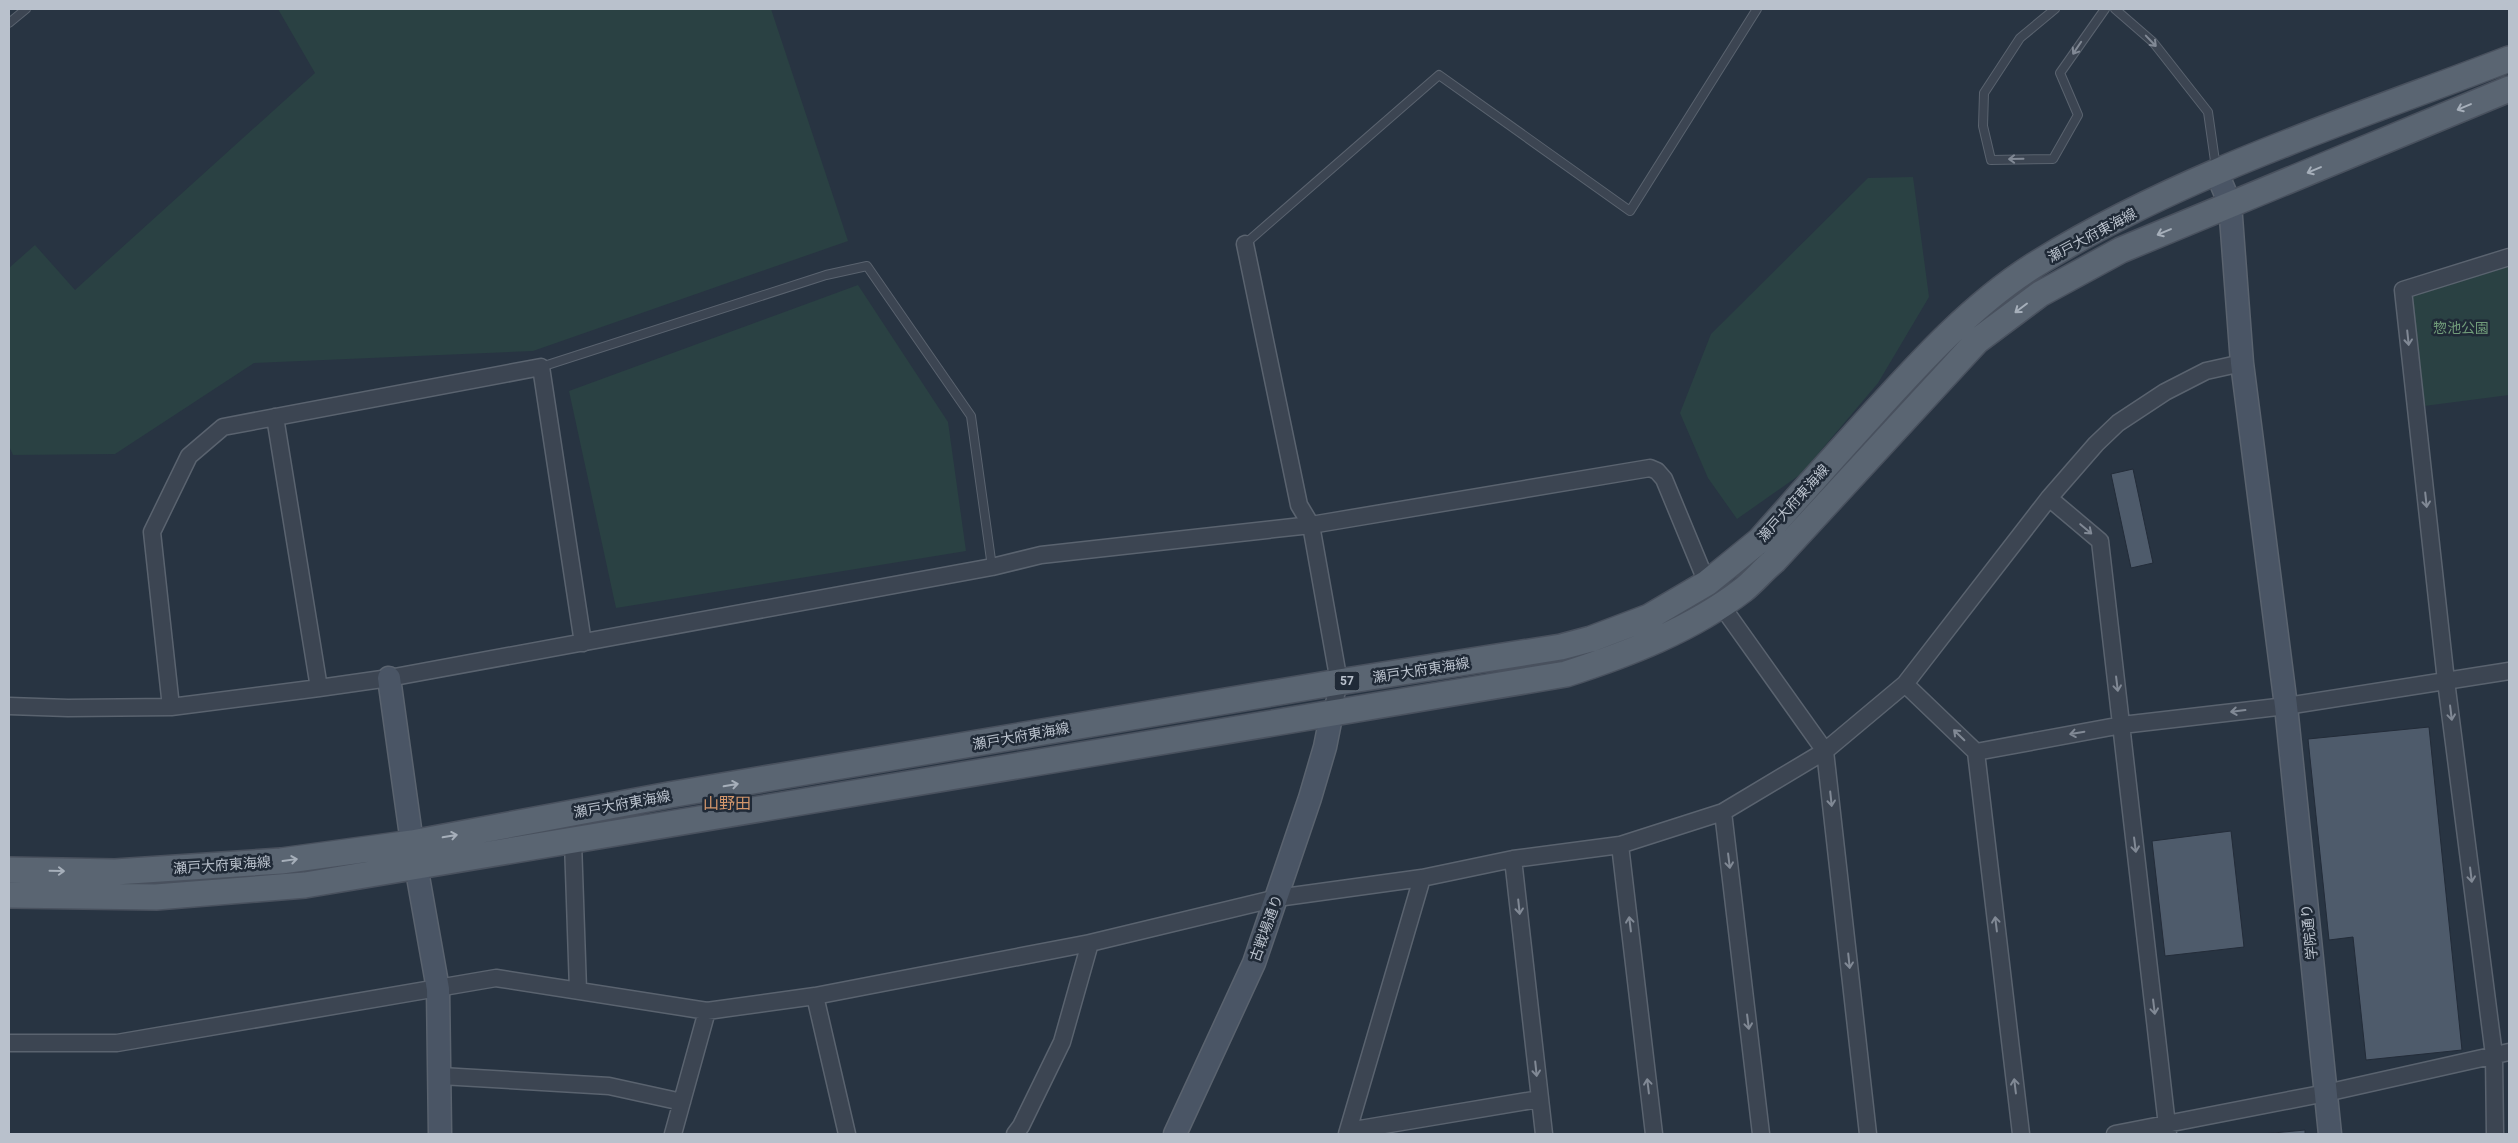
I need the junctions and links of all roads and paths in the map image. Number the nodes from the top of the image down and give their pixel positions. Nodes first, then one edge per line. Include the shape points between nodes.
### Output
1 (26, 9) edge
2 (1757, 9) edge
3 (2055, 9) edge
4 (2105, 9) edge
5 (2115, 9) edge
6 (9, 23) edge
7 (2509, 59) edge
8 (2509, 89) edge
9 (2216, 171) junction
10 (2230, 204) junction
11 (1245, 244) joint
12 (2509, 258) edge
13 (2242, 363) junction
14 (540, 367) junction
15 (275, 417) junction
16 (2049, 498) junction
17 (1311, 526) junction
18 (992, 567) junction
19 (1707, 583) junction
20 (1720, 605) junction
21 (583, 643) junction
22 (2509, 671) edge
23 (389, 678) junction
24 (2446, 681) junction
25 (1339, 682) junction
26 (1905, 684) junction
27 (319, 688) junction
28 (9, 706) edge
29 (2286, 706) junction
30 (171, 707) junction
31 (1332, 712) junction
32 (2122, 725) junction
33 (1825, 751) junction
34 (1976, 752) junction
35 (1723, 812) junction
36 (573, 842) junction
37 (1620, 845) junction
38 (414, 854) junction
39 (1514, 859) junction
40 (9, 870) edge
41 (1422, 878) junction
42 (9, 896) edge
43 (1277, 898) junction
44 (1090, 943) junction
45 (438, 989) junction
46 (578, 990) junction
47 (815, 996) junction
48 (707, 1011) junction
49 (9, 1044) edge
50 (2502, 1054) edge
51 (441, 1076) junction
52 (2326, 1093) junction
53 (1539, 1099) junction
54 (682, 1102) junction
55 (2168, 1129) edge
56 (1347, 1133) edge
57 (440, 1134) edge
58 (673, 1134) edge
59 (848, 1134) edge
60 (1015, 1134) edge
61 (1175, 1134) edge
62 (1544, 1134) edge
63 (1654, 1134) edge
64 (1761, 1134) edge
65 (1868, 1134) edge
66 (2021, 1134) edge
67 (2115, 1134) edge
68 (2330, 1134) edge
69 (2495, 1134) edge

1 - 6 lane
2 - 11 lane via 1630,211 1439,75
4 -> 3 lane via 2060,73 2078,116 2053,158 1991,160 1982,126 1984,93 2020,38
5 -> 9 lane via 2153,42 2208,112
7 - 9 main road, 瀬戸大府東海線 / 57
8 -> 10 main road, 瀬戸大府東海線 / 57
9 - 10 street, 学院通り
9 - 19 main road, 瀬戸大府東海線 / 57 via 2032,266 1974,311 1912,371 1760,540
10 - 13 street, 学院通り
10 -> 20 main road, 瀬戸大府東海線 / 57 via 2121,250 2040,294 1977,341 1774,561 1744,589
11 - 17 street via 1299,505
12 -> 24 street via 2403,290
13 - 16 street via 2206,371 2145,404 2096,444
13 - 29 street, 学院通り
14 - 15 street
14 - 18 lane via 826,275 867,266 971,416
14 - 21 street
15 - 27 street
15 - 30 street via 223,427 189,456 152,532
16 - 26 street
16 -> 32 street via 2100,540
17 - 18 street via 1041,555
17 - 19 street via 1650,468 1657,470 1664,479
17 - 25 street
18 - 21 street
19 - 25 main road, 瀬戸大府東海線 / 57 via 1649,617 1584,641 1534,652
20 - 31 main road, 瀬戸大府東海線 / 57 via 1634,651 1566,674
20 - 33 street
21 - 23 street
22 - 24 street
23 - 27 street
23 - 38 street
24 - 29 street
24 -> 50 street
25 - 31 street
38 -> 25 main road, 瀬戸大府東海線 / 57 via 669,795
26 - 33 street
34 -> 26 street
27 - 30 street
28 - 30 street
29 -> 32 street
29 - 52 street, 学院通り
31 - 36 main road, 瀬戸大府東海線 / 57
31 - 43 street, 古戦場通り via 1325,747
32 -> 34 street
32 -> 55 street
33 - 35 street
33 -> 65 street
66 -> 34 street
35 - 37 street
35 -> 64 street
36 - 38 main road, 瀬戸大府東海線 / 57
36 - 46 street
37 - 39 street
63 -> 37 street
40 -> 38 main road, 瀬戸大府東海線 / 57 via 125,872
38 - 42 main road, 瀬戸大府東海線 / 57 via 305,885 156,897
38 - 45 street
39 - 41 street
39 -> 53 street
41 - 43 street
41 - 56 street
43 - 44 street
43 - 61 street, 古戦場通り via 1254,964
44 - 47 street
44 - 60 street via 1062,1042
45 - 46 street via 496,978
45 - 49 street via 117,1043
45 - 51 street
46 - 48 street
47 - 48 street
47 - 59 street
48 - 54 street
50 - 52 street
50 - 69 street
51 - 54 street via 609,1086
51 - 57 street
52 - 55 street
52 - 68 street, 学院通り
53 - 56 street
53 - 62 street
54 - 58 street
55 - 67 street

